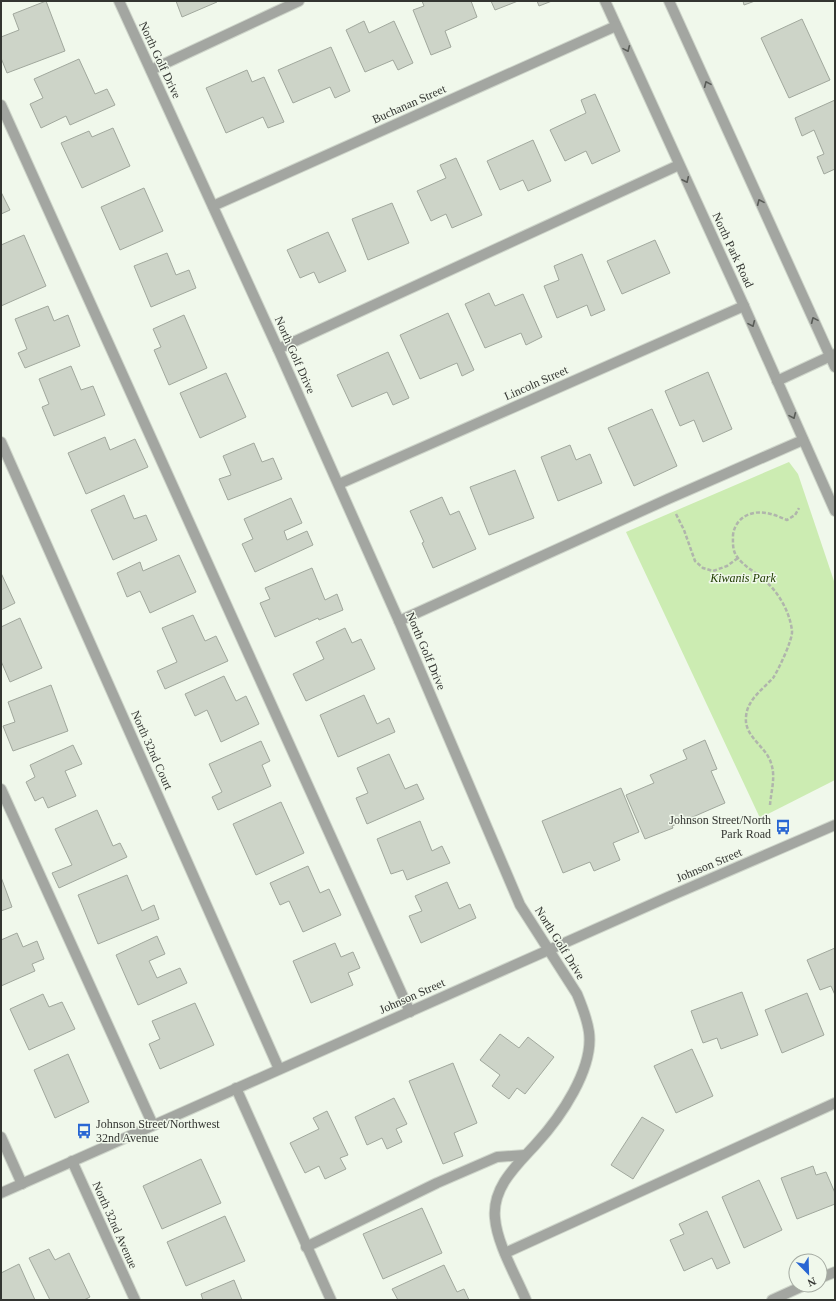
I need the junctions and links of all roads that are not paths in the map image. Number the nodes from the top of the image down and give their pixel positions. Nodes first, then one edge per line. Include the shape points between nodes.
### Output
1 (119, 1) edge
2 (299, 1) edge
3 (605, 1) edge
4 (669, 1) edge
5 (616, 26) junction
6 (151, 70) junction
7 (1, 105) edge
8 (679, 165) junction
9 (213, 206) junction
10 (744, 306) junction
11 (278, 349) junction
12 (833, 355) edge
13 (835, 366) edge
14 (777, 380) junction
15 (803, 440) junction
16 (1, 442) edge
17 (339, 484) junction
18 (835, 511) edge
19 (399, 621) junction
20 (1, 789) edge
21 (835, 825) edge
22 (550, 950) junction
23 (410, 1012) junction
24 (278, 1069) junction
25 (236, 1088) junction
26 (835, 1103) edge
27 (153, 1125) junction
28 (1, 1137) edge
29 (525, 1155) junction
30 (72, 1161) junction
31 (22, 1184) junction
32 (1, 1193) edge
33 (306, 1247) junction
34 (505, 1253) junction
35 (788, 1293) edge
36 (135, 1300) edge
37 (331, 1300) edge
38 (526, 1300) edge
39 (772, 1300) edge

1 - 6 street, North Golf Drive
2 - 6 street
3 - 5 street, North Park Road
12 -> 4 street
5 -> 8 street, North Park Road
5 - 9 street, Buchanan Street
6 - 9 street, North Golf Drive
7 - 23 street
8 -> 10 street, North Park Road
8 - 11 street
9 - 11 street, North Golf Drive
10 -> 14 street, North Park Road
10 - 17 street, Lincoln Street
11 - 17 street, North Golf Drive
12 - 13 street
12 - 14 street
14 -> 15 street, North Park Road
15 - 18 street, North Park Road
15 - 19 street
16 - 24 street, North 32nd Court
17 - 19 street, North Golf Drive
19 - 22 street, North Golf Drive via 520,905
20 - 27 street
21 - 22 street, Johnson Street
22 - 23 street, Johnson Street
22 - 29 street, North Golf Drive via 584,1009 589,1033 588,1048 585,1064 571,1096 549,1128
23 - 24 street, Johnson Street
24 - 25 street, Johnson Street
25 - 27 street, Johnson Street
25 - 33 street
26 - 34 street
27 - 30 street, Johnson Street
28 - 31 street
29 - 33 street via 497,1157 437,1183
29 - 34 street, North Golf Drive via 507,1177 496,1205 497,1229
30 - 31 street, Johnson Street
30 - 36 street, North 32nd Avenue
31 - 32 street, Johnson Street
33 - 37 street
34 - 38 street, North Golf Drive
35 - 39 street

